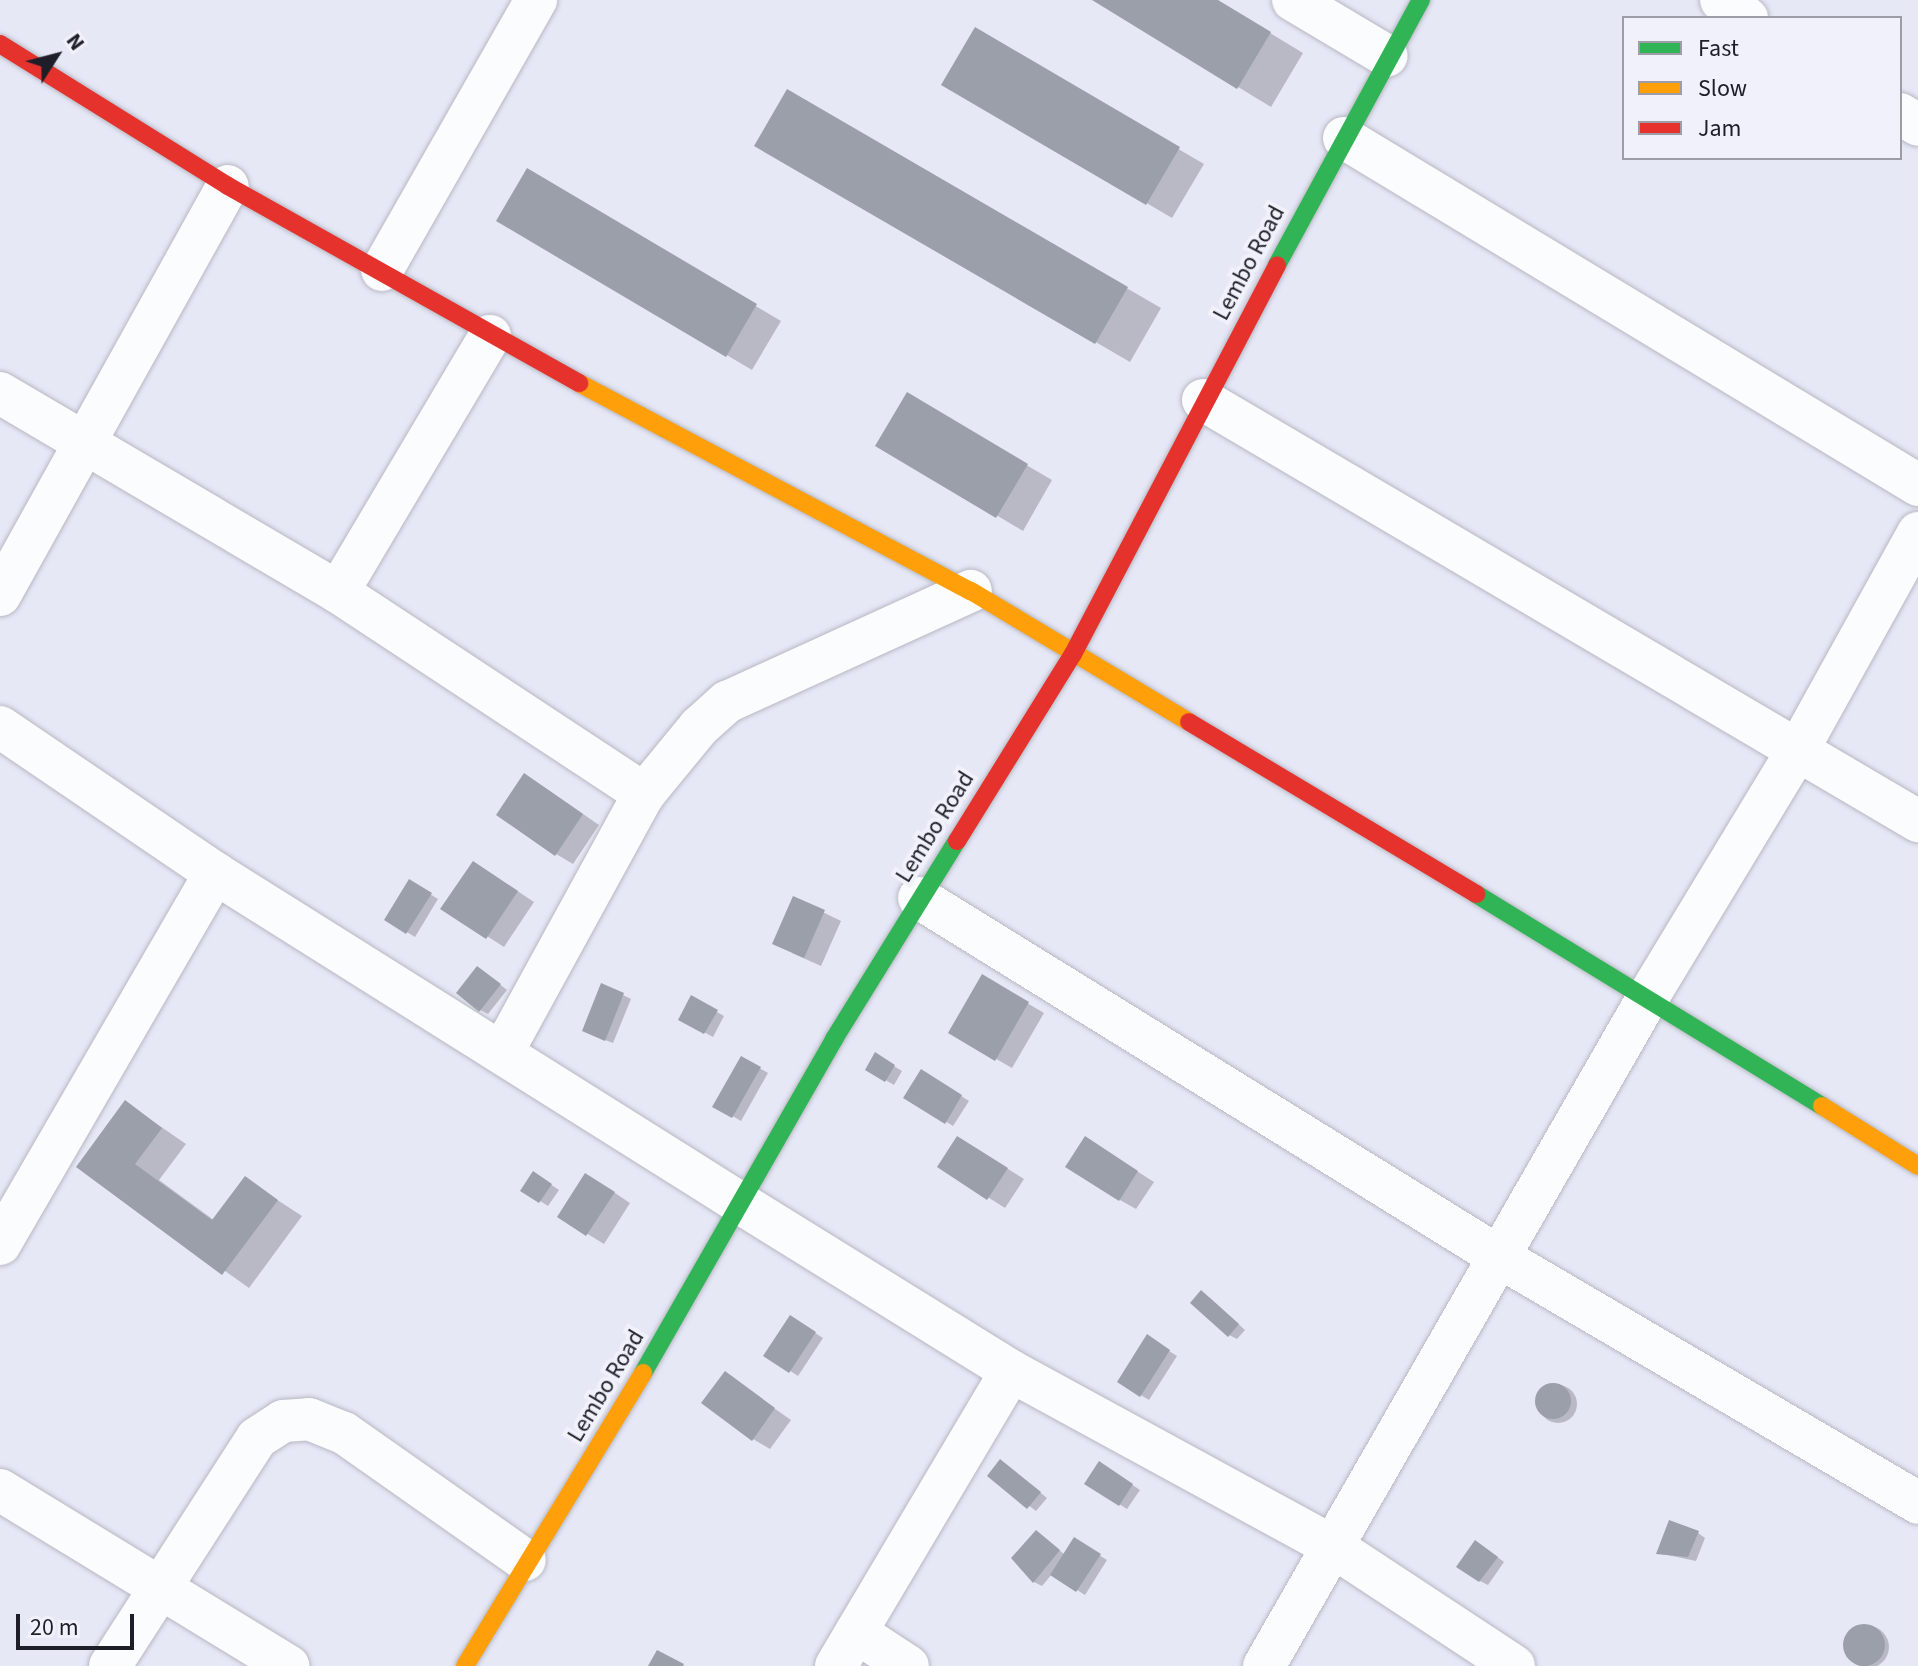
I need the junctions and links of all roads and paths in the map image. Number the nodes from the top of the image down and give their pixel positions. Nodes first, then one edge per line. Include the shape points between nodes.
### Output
1 (536, 0) edge
2 (1293, 0) edge
3 (1421, 0) edge
4 (1721, 0) edge
5 (1744, 16) edge
6 (0, 44) edge
7 (1387, 56) junction
8 (1344, 138) junction
9 (228, 186) junction
10 (382, 270) junction
11 (490, 336) junction
12 (0, 393) edge
13 (1203, 400) junction
14 (84, 447) junction
15 (1918, 485) edge
16 (1918, 533) edge
17 (971, 591) junction
18 (338, 592) junction
19 (0, 595) edge
20 (1073, 654) junction
21 (0, 727) edge
22 (1799, 748) junction
23 (644, 794) junction
24 (1918, 821) edge
25 (215, 873) junction
26 (919, 898) junction
27 (1648, 997) junction
28 (502, 1053) junction
29 (1918, 1166) edge
30 (740, 1203) junction
31 (0, 1244) edge
32 (1501, 1258) junction
33 (1011, 1371) junction
34 (0, 1490) edge
35 (1918, 1503) edge
36 (1332, 1546) junction
37 (525, 1560) junction
38 (157, 1587) junction
39 (846, 1649) edge
40 (110, 1666) edge
41 (288, 1666) edge
42 (465, 1666) edge
43 (908, 1666) edge
44 (1264, 1666) edge
45 (1514, 1666) edge

1 - 10 street
2 - 7 street
3 - 7 street, Lembo Road
4 - 5 street
6 - 9 street
7 - 8 street, Lembo Road
8 - 13 street, Lembo Road
8 - 15 street
9 - 10 street
9 - 14 street
10 - 11 street
11 - 17 street
11 - 18 street
12 - 14 street
13 - 20 street, Lembo Road
13 - 22 street
14 - 18 street
14 - 19 street
16 - 22 street
17 - 20 street
17 - 23 street via 727,702 699,727
18 - 23 street
20 - 26 street, Lembo Road
20 - 27 street
21 - 25 street
22 - 24 street
22 - 27 street
23 - 28 street
25 - 28 street
25 - 31 street
26 - 30 street, Lembo Road
26 - 32 street
27 - 29 street
27 - 32 street
28 - 30 street
30 - 33 street
30 - 37 street, Lembo Road via 643,1373
32 - 35 street
32 - 36 street
33 - 36 street
33 - 39 street
34 - 38 street
36 - 44 street
36 - 45 street
37 - 38 street via 344,1433 309,1419 283,1421 257,1438
37 - 42 street, Lembo Road
38 - 40 street
38 - 41 street
39 - 43 street

